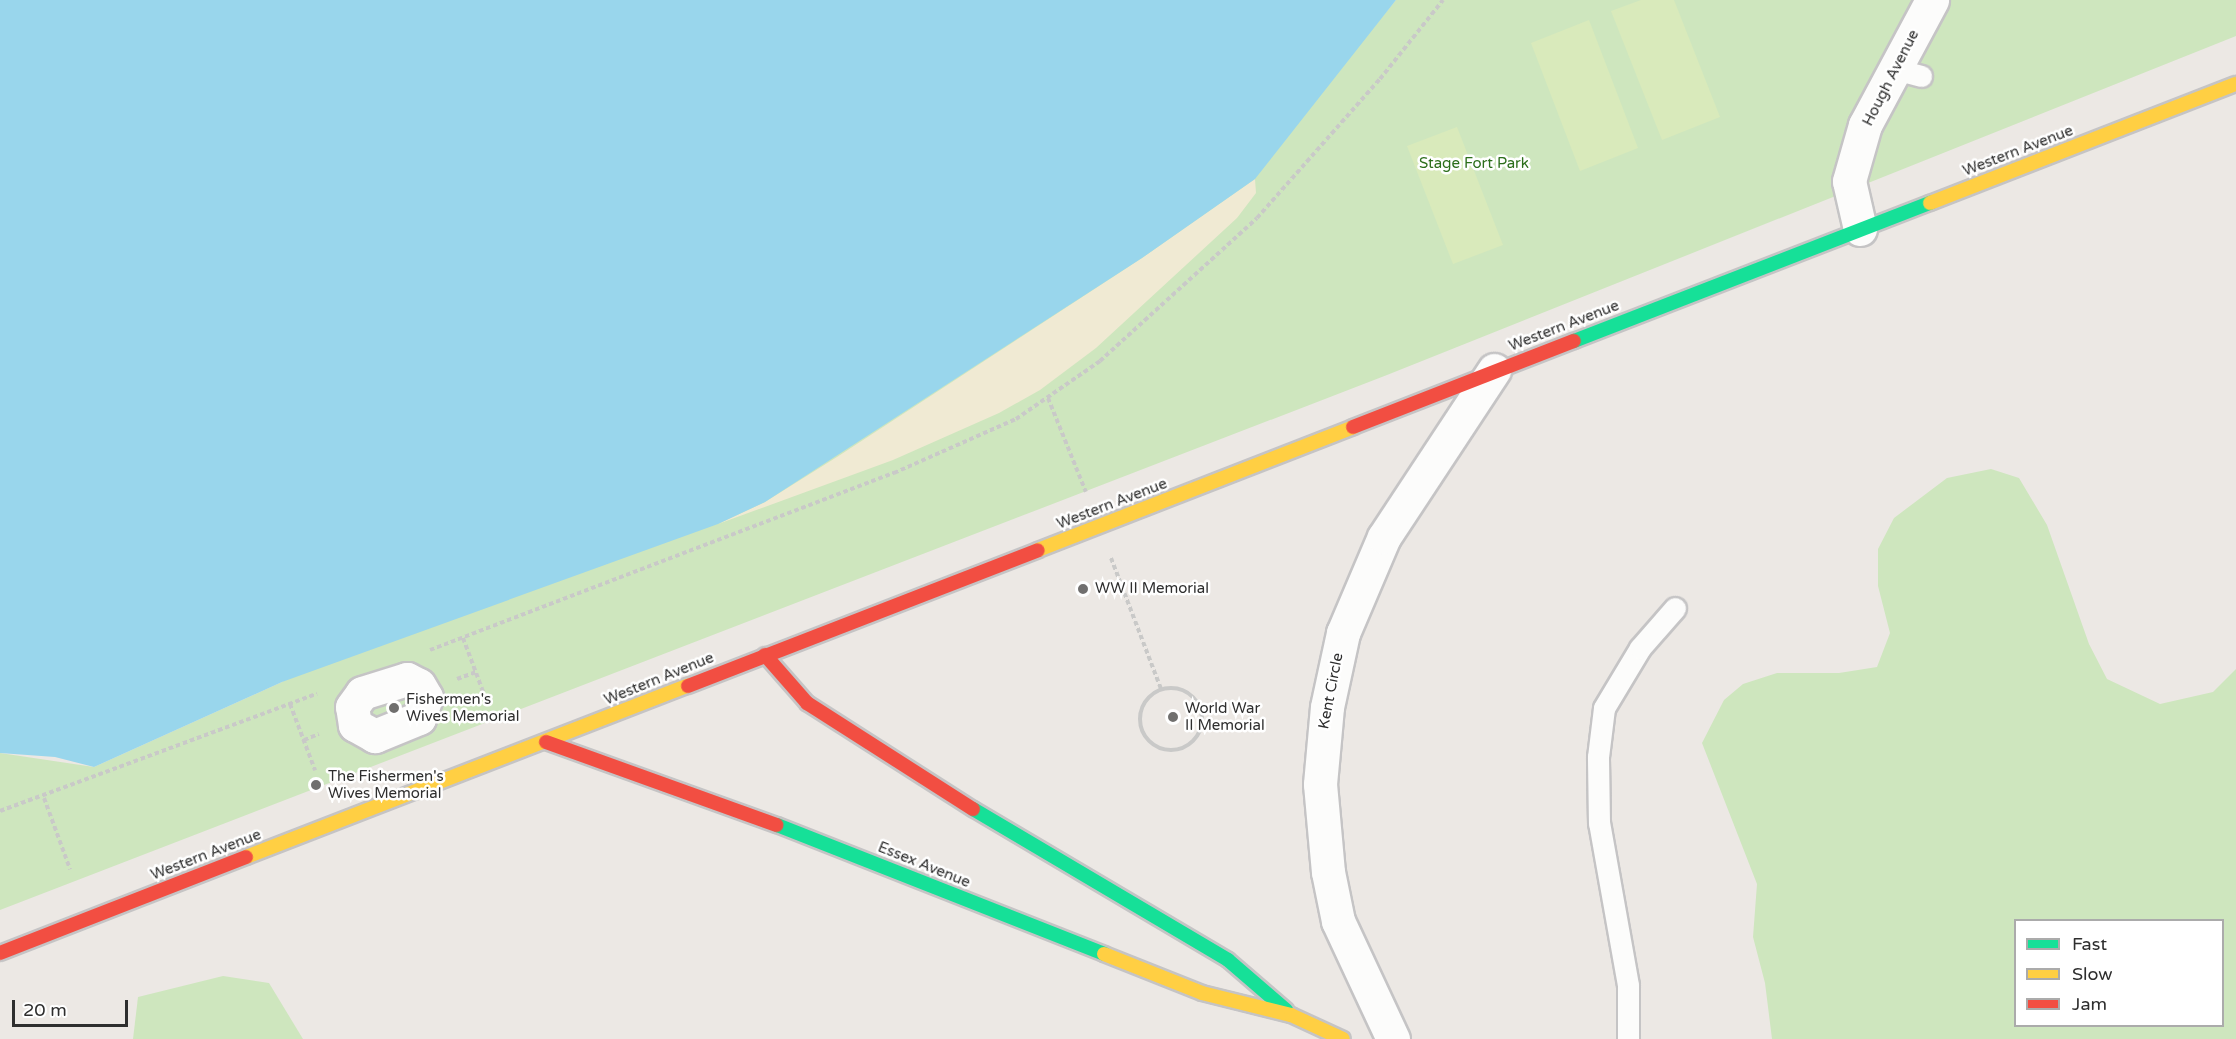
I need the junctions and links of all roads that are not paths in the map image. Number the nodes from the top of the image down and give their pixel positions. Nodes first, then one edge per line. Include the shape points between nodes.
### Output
1 (1932, 0) edge
2 (2236, 84) edge
3 (1860, 229) junction
4 (1494, 370) junction
5 (1675, 608) dead end
6 (765, 655) junction
7 (546, 742) junction
8 (0, 953) edge
9 (1292, 1015) junction
10 (1343, 1039) edge
11 (1394, 1039) edge
12 (1628, 1039) edge

1 - 3 street, Hough Avenue via 1908,73 1865,125 1850,181
2 - 3 main road, Western Avenue
3 - 4 main road, Western Avenue
4 - 6 main road, Western Avenue
4 - 11 street, Kent Circle via 1384,537 1343,633 1327,707 1320,784 1332,892 1338,921
5 - 12 lane via 1640,648 1604,708 1598,757 1599,823 1628,986
6 - 7 main road, Western Avenue
6 - 9 main road, Essex Avenue via 807,703 909,771 1228,960
7 - 8 main road, Western Avenue
7 - 9 main road, Essex Avenue via 740,810 1202,993
9 - 10 main road, Essex Avenue

